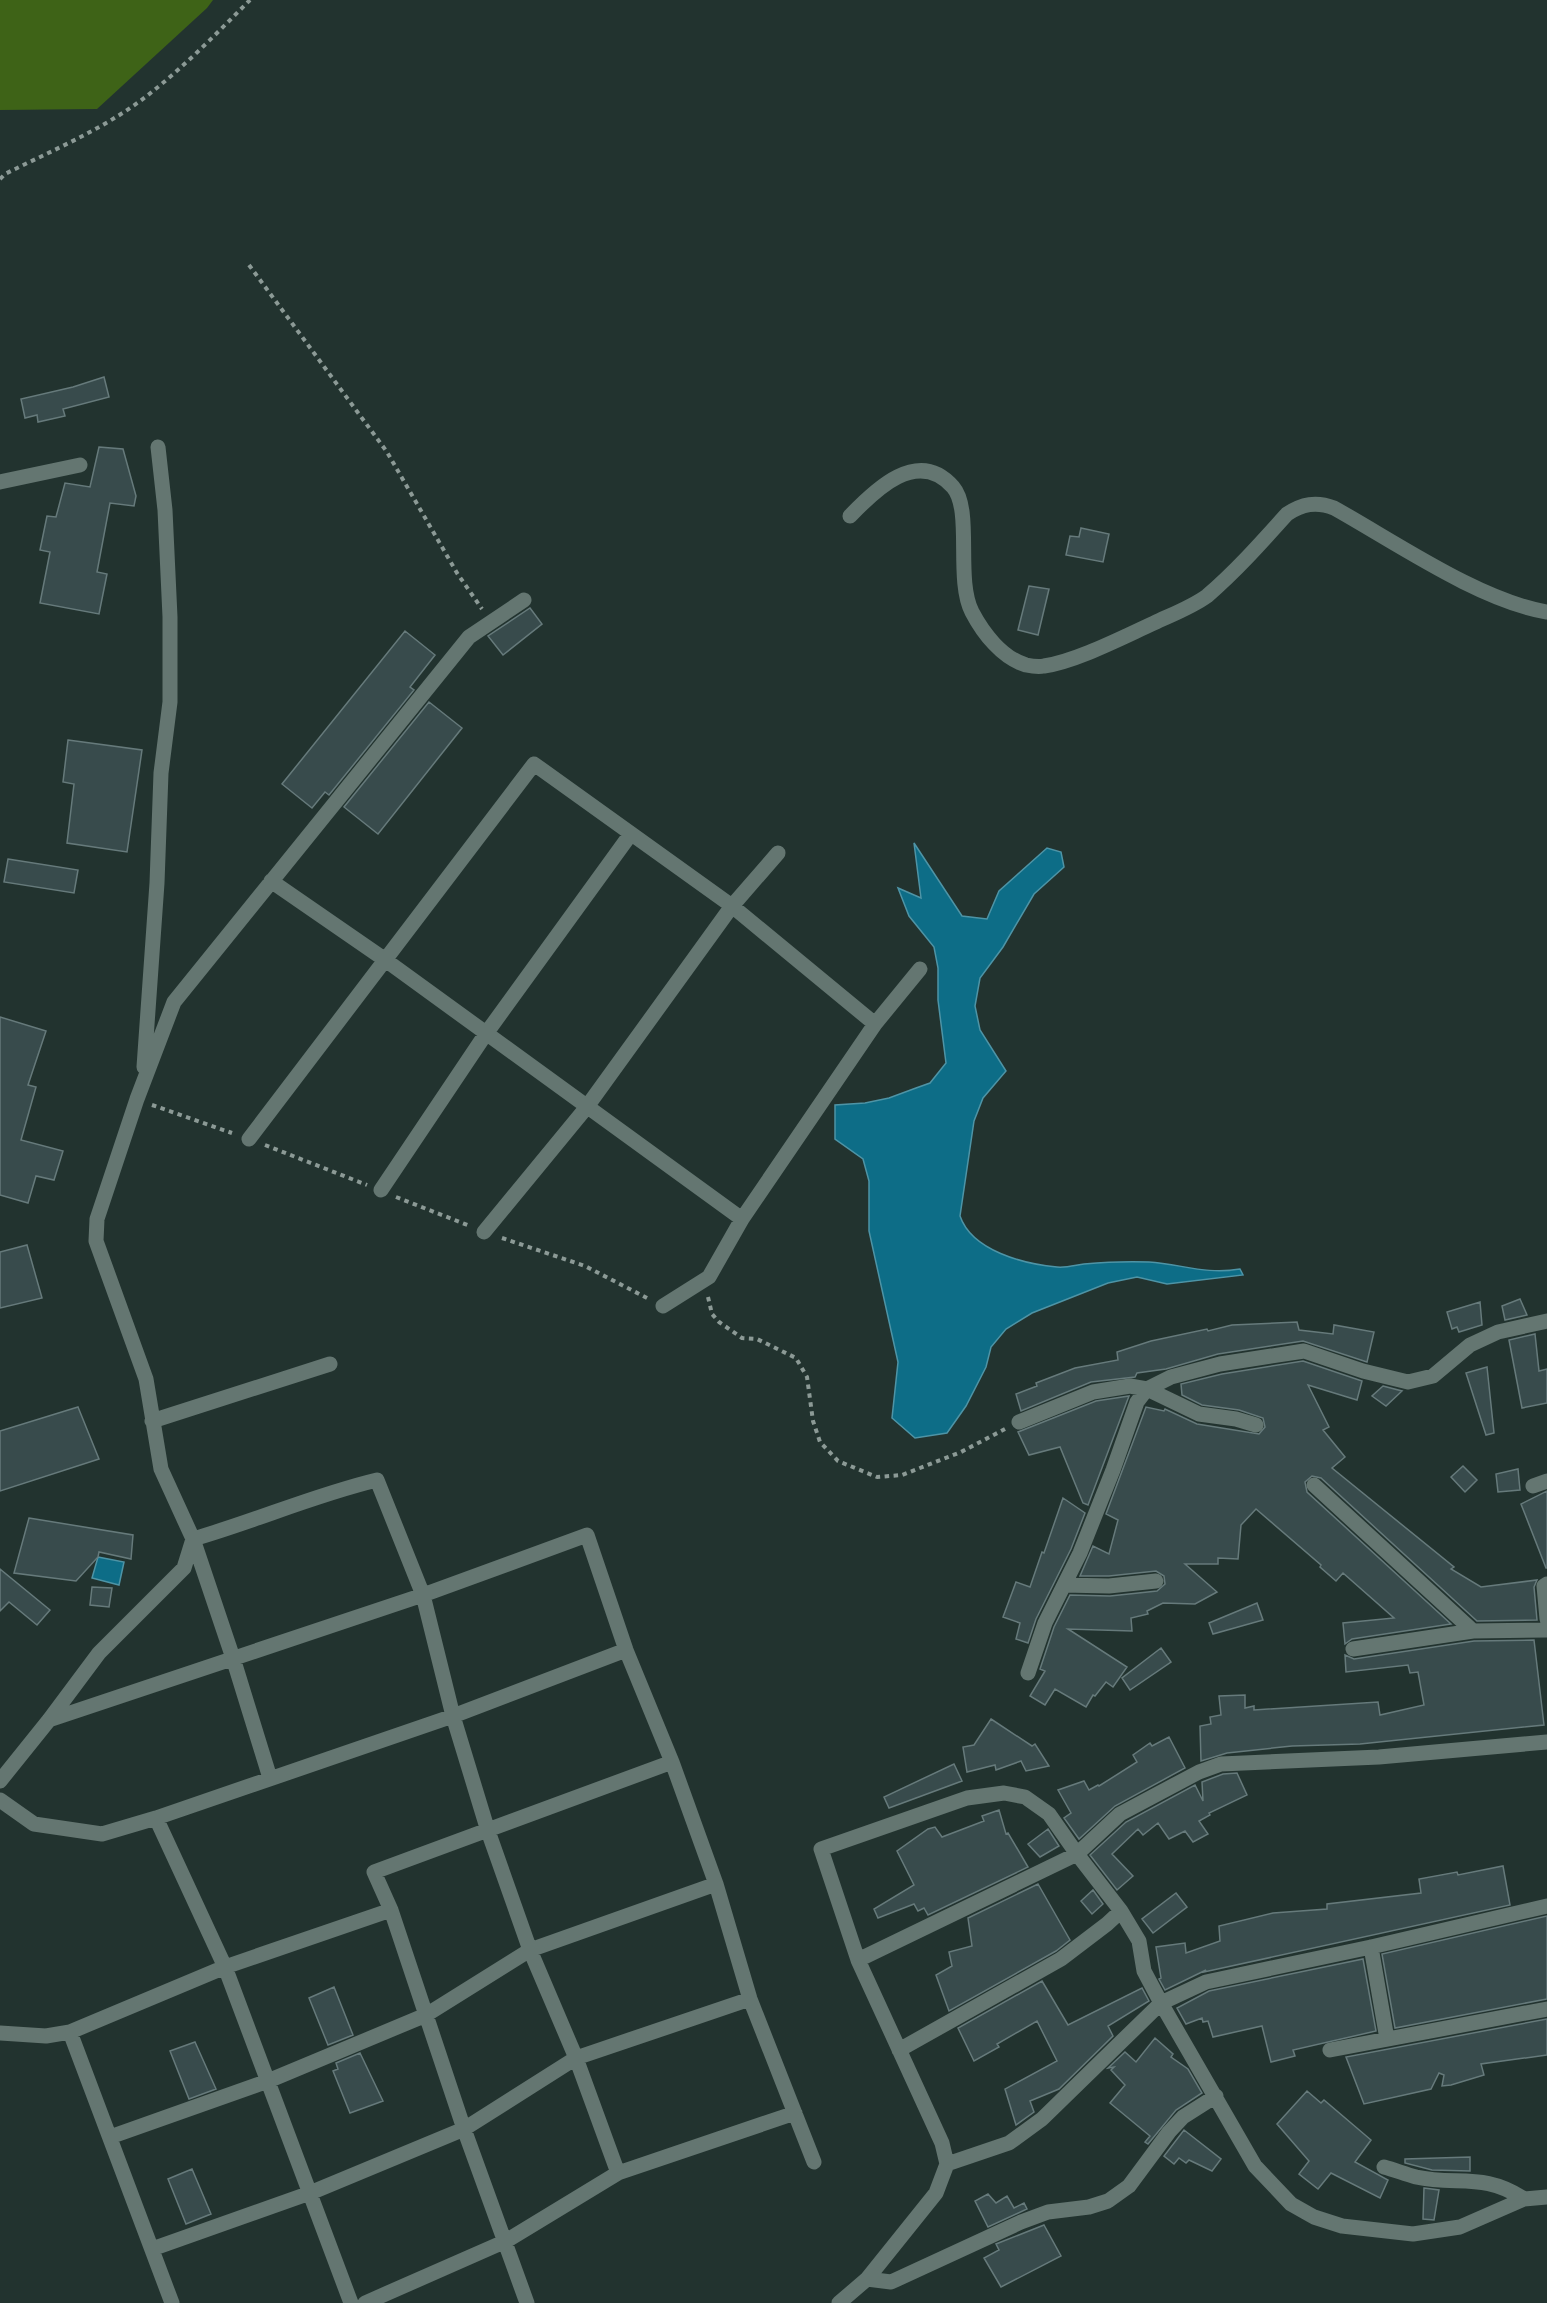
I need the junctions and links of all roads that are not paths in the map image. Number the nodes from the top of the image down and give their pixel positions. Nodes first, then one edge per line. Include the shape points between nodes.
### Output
1 (158, 447) dead end
2 (80, 465) dead end
3 (0, 482) edge
4 (850, 516) dead end
5 (524, 600) dead end
6 (1547, 612) edge
7 (630, 835) junction
8 (778, 853) dead end
9 (271, 881) junction
10 (732, 906) junction
11 (384, 959) junction
12 (920, 969) dead end
13 (875, 1024) junction
14 (485, 1035) junction
15 (143, 1082) junction
16 (586, 1108) junction
17 (249, 1139) road end
18 (381, 1190) road end
19 (742, 1219) junction
20 (484, 1232) road end
21 (663, 1306) road end
22 (1547, 1321) edge
23 (330, 1364) dead end
24 (1147, 1389) junction
25 (152, 1421) junction
26 (1019, 1422) road end
27 (1256, 1425) dead end
28 (1314, 1485) dead end
29 (193, 1539) junction
30 (1156, 1581) dead end
31 (1547, 1584) edge
32 (1064, 1585) junction
33 (423, 1595) junction
34 (1547, 1619) edge
35 (1473, 1630) junction
36 (1547, 1630) edge
37 (626, 1650) junction
38 (1353, 1650) dead end
39 (233, 1658) junction
40 (1028, 1673) dead end
41 (453, 1716) junction
42 (49, 1720) junction
43 (1547, 1742) edge
44 (672, 1762) junction
45 (270, 1778) junction
46 (0, 1781) edge
47 (0, 1800) edge
48 (156, 1818) junction
49 (488, 1831) junction
50 (1077, 1854) junction
51 (716, 1884) junction
52 (1547, 1906) edge
53 (391, 1910) junction
54 (1121, 1911) junction
55 (1371, 1947) junction
56 (530, 1950) junction
57 (858, 1960) junction
58 (225, 1967) junction
59 (750, 1999) junction
60 (1161, 2003) junction
61 (1547, 2009) edge
62 (426, 2015) junction
63 (70, 2032) junction
64 (0, 2033) edge
65 (1387, 2039) junction
66 (899, 2050) junction
67 (1330, 2050) dead end
68 (576, 2058) junction
69 (268, 2081) junction
70 (1216, 2096) junction
71 (795, 2113) junction
72 (464, 2128) junction
73 (110, 2136) junction
74 (814, 2162) dead end
75 (947, 2164) junction
76 (1384, 2166) dead end
77 (618, 2173) junction
78 (310, 2193) junction
79 (1547, 2197) edge
80 (1524, 2199) junction
81 (506, 2241) junction
82 (152, 2249) junction
83 (867, 2279) junction
84 (172, 2303) edge
85 (351, 2303) edge
86 (365, 2303) edge
87 (527, 2303) edge
88 (838, 2303) edge

1 - 15 street via 165,510 170,702 161,773
2 - 3 street
4 - 6 street via 873,492 911,471 929,472 954,488 963,528 964,590 971,611 988,638 1012,659 1027,665 1043,666 1103,646 1204,598 1236,570 1287,514 1310,504 1334,508 1489,593
5 - 9 street via 469,638
7 - 10 street
7 - 11 street via 534,764
7 - 14 street
8 - 10 street
9 - 11 street
9 - 15 street via 174,1002
10 - 13 street
10 - 16 street
11 - 14 street
11 - 17 street
12 - 13 street
13 - 19 street
14 - 16 street
14 - 18 street
15 - 25 street via 97,1219 96,1241 146,1379
16 - 19 street
16 - 20 street
19 - 21 street via 709,1277
22 - 24 street via 1498,1332 1470,1345 1433,1376 1408,1382 1304,1351 1220,1364 1171,1377
23 - 25 street
24 - 26 street via 1130,1386 1093,1392
24 - 27 street via 1199,1414
24 - 32 street via 1137,1402 1104,1493
25 - 29 street via 161,1469
28 - 35 street
29 - 33 street via 334,1490 377,1480
29 - 39 street
29 - 42 street via 184,1568 99,1653
30 - 32 street
31 - 34 street
32 - 40 street via 1045,1623
33 - 37 street via 586,1535
33 - 39 street
33 - 41 street
35 - 36 street
35 - 38 street
37 - 41 street
37 - 44 street
39 - 42 street
39 - 45 street
41 - 45 street
41 - 49 street
42 - 46 street
43 - 50 street via 1379,1757 1221,1764 1120,1814
44 - 49 street
44 - 51 street
45 - 48 street
47 - 48 street via 34,1824 102,1833
48 - 58 street
49 - 53 street via 374,1872
49 - 56 street
50 - 54 street
50 - 57 street
50 - 57 street via 1049,1814 1025,1797 1004,1793 967,1798 821,1849
51 - 56 street
51 - 59 street
52 - 55 street
53 - 58 street
53 - 62 street
54 - 60 street via 1139,1941 1144,1971
54 - 66 street via 1061,1959
55 - 60 street via 1206,1982
55 - 65 street
56 - 62 street
56 - 68 street
57 - 66 street
58 - 63 street
58 - 69 street
59 - 68 street
59 - 71 street
60 - 70 street
60 - 75 street via 1042,2119 1009,2143
61 - 65 street
62 - 69 street
62 - 72 street
63 - 64 street via 46,2036
63 - 73 street
65 - 67 street
66 - 75 street via 942,2143
68 - 72 street
68 - 77 street
69 - 73 street
69 - 78 street
70 - 80 street via 1255,2166 1291,2204 1324,2220 1342,2226 1413,2234 1460,2227
70 - 83 street via 1169,2132 1129,2186 1108,2201 1048,2212 891,2282
71 - 74 street
71 - 77 street
72 - 78 street
72 - 81 street
73 - 82 street
75 - 83 street via 936,2193
76 - 80 street via 1416,2177 1493,2183
77 - 81 street
78 - 82 street
78 - 85 street
79 - 80 street
81 - 86 street
81 - 87 street
82 - 84 street
83 - 88 street

